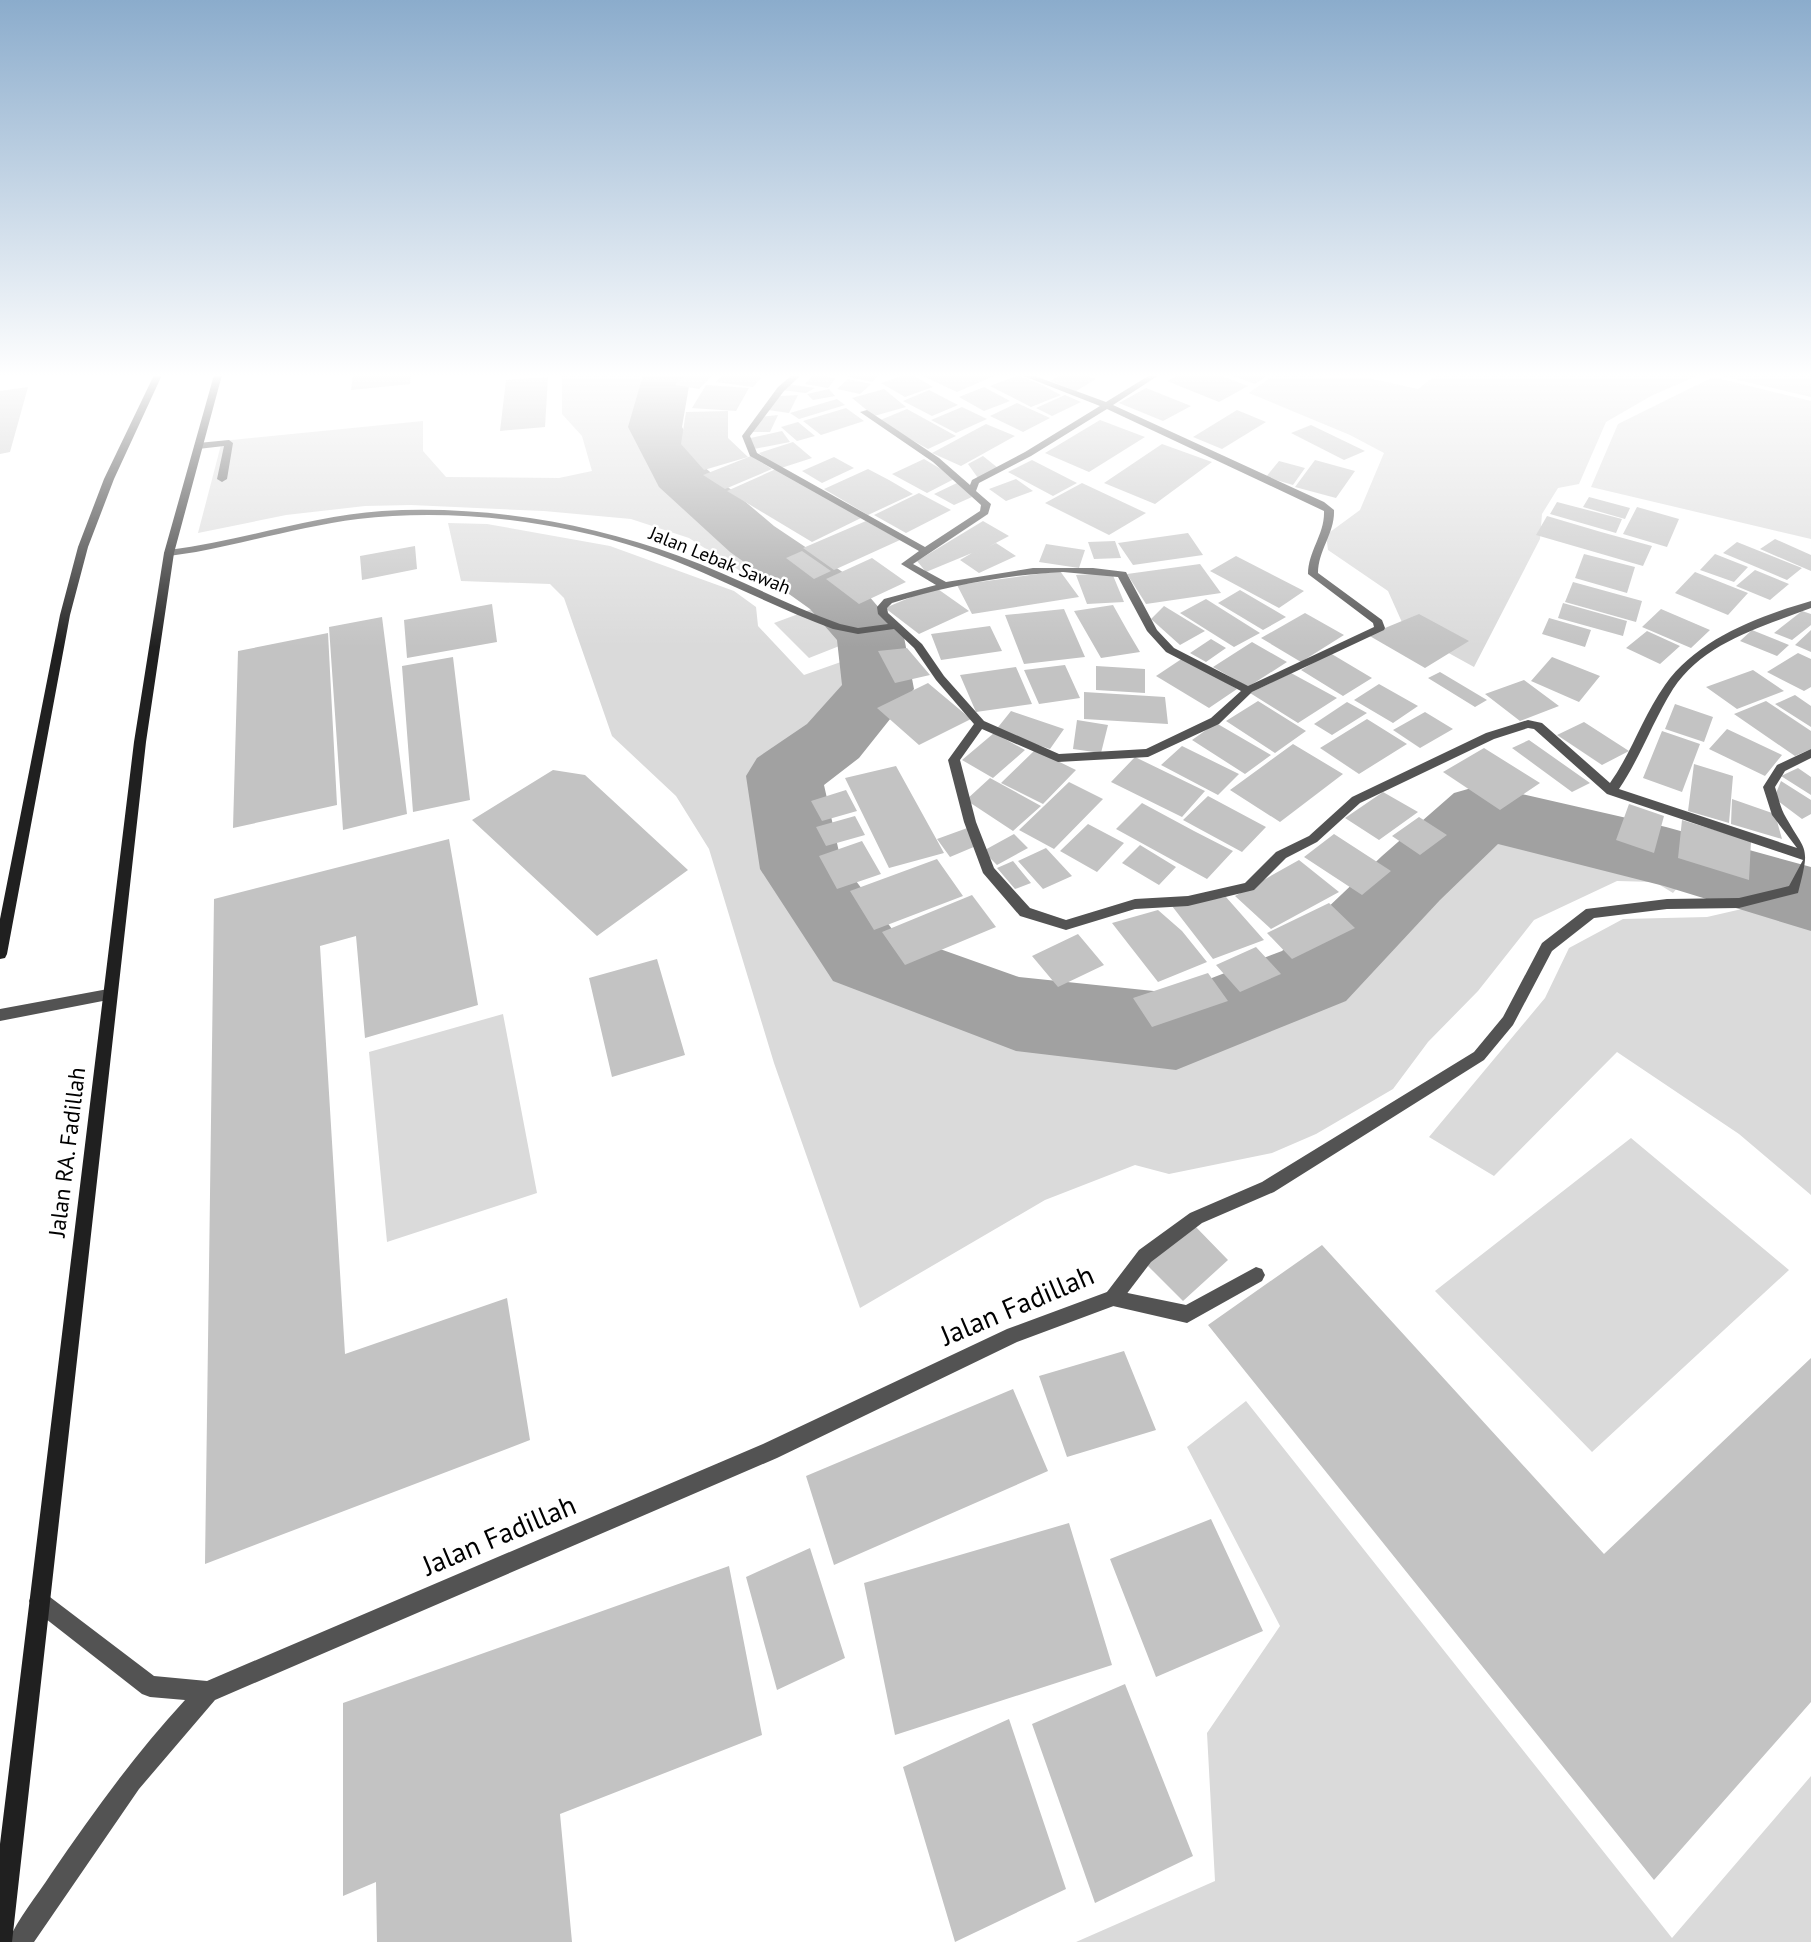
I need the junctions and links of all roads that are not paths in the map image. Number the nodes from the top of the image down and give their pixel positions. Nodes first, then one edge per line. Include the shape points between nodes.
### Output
1 (115, 466) edge
2 (193, 466) edge
3 (225, 466) edge
4 (774, 466) edge
5 (940, 466) edge
6 (1003, 466) edge
7 (1235, 466) edge
8 (222, 479) dead end
9 (973, 489) junction
10 (927, 552) junction
11 (169, 553) junction
12 (942, 584) junction
13 (1811, 604) edge
14 (895, 626) junction
15 (1248, 690) junction
16 (980, 724) junction
17 (1811, 754) edge
18 (1611, 791) junction
19 (1811, 858) edge
20 (0, 954) edge
21 (108, 995) junction
22 (0, 1015) edge
23 (1256, 1275) dead end
24 (1113, 1298) junction
25 (39, 1601) junction
26 (207, 1692) junction
27 (0, 1942) edge
28 (20, 1942) edge

1 - 20 main road via 83,547 65,615
2 - 11 main road, Jalan RA. Fadillah
3 - 8 street
4 - 10 street
5 - 9 street
6 - 9 street via 975,482
7 - 15 street via 1329,510 1331,522 1312,565 1313,574 1380,628
9 - 10 street via 986,504 985,512
10 - 12 street via 905,564
11 - 14 street, Jalan Lebak Sawah via 381,514 465,514 538,523 641,545 823,622 858,631
11 - 21 main road, Jalan RA. Fadillah via 139,742
12 - 14 street via 885,603 883,614
12 - 15 street via 1087,568 1122,574 1152,631 1170,650
13 - 18 street via 1715,643 1689,662 1670,686
14 - 16 street via 918,646
15 - 16 street via 1215,721 1148,753 1058,758
16 - 18 street via 954,760 988,870 1025,912 1066,925 1135,904 1188,901 1249,887 1281,855 1312,839 1356,800 1490,736 1528,724 1538,726
17 - 19 street via 1781,768 1769,787 1778,815
18 - 19 street
19 - 24 street, Jalan Fadillah via 1793,890 1769,898 1591,913 1547,947 1508,1021 1479,1056 1268,1186 1196,1218 1145,1256
21 - 22 street
21 - 25 main road, Jalan RA. Fadillah
23 - 24 street via 1187,1314
24 - 26 street, Jalan Fadillah via 1013,1335 770,1451
25 - 26 street, Jalan Fadillah via 150,1686
25 - 27 main road, Jalan RA. Fadillah
26 - 28 street, Jalan Fadillah via 160,1742

